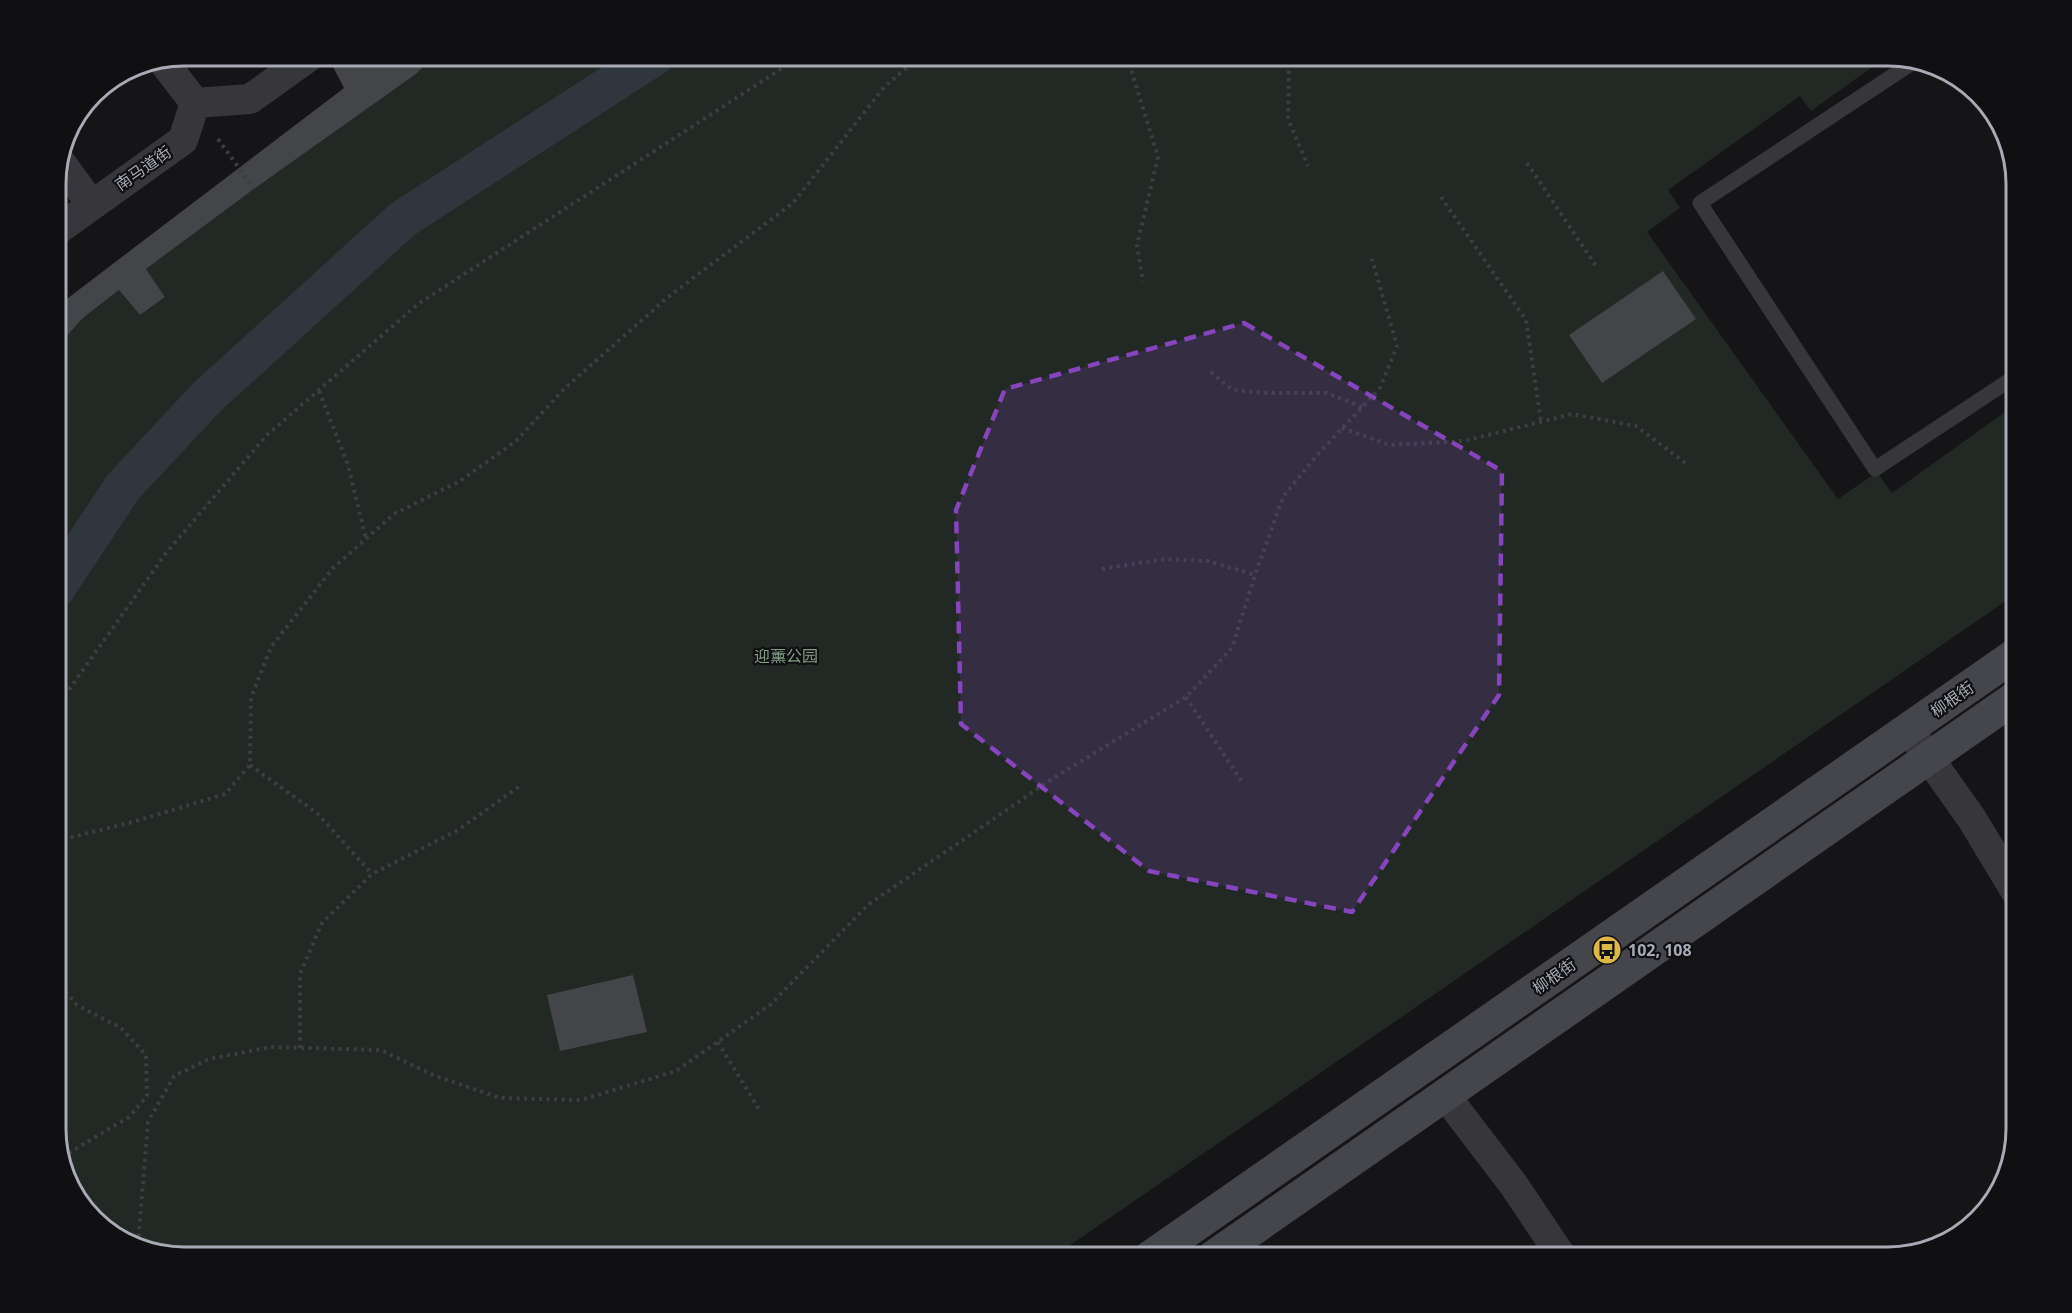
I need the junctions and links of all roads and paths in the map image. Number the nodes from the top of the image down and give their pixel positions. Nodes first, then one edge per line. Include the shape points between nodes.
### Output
1 (296, 66) edge
2 (786, 66) edge
3 (909, 66) edge
4 (1130, 66) edge
5 (1289, 66) edge
6 (168, 67) edge
7 (1905, 67) edge
8 (195, 103) junction
9 (1527, 163) dead end
10 (1308, 166) dead end
11 (67, 170) edge
12 (254, 189) dead end
13 (1441, 197) dead end
14 (92, 205) junction
15 (66, 224) edge
16 (1371, 260) dead end
17 (1596, 266) dead end
18 (1143, 282) dead end
19 (1211, 372) dead end
20 (2006, 383) edge
21 (318, 391) junction
22 (1362, 407) junction
23 (1541, 422) junction
24 (1342, 428) junction
25 (1688, 465) dead end
26 (366, 539) junction
27 (1102, 569) dead end
28 (1255, 575) junction
29 (2006, 661) edge
30 (66, 694) edge
31 (1186, 697) junction
32 (2006, 704) edge
33 (1909, 729) junction
34 (1929, 758) junction
35 (250, 765) junction
36 (1242, 782) dead end
37 (520, 786) dead end
38 (66, 839) edge
39 (372, 874) junction
40 (2006, 875) edge
41 (66, 992) edge
42 (718, 1042) junction
43 (300, 1048) junction
44 (1445, 1095) junction
45 (760, 1111) dead end
46 (68, 1153) edge
47 (139, 1238) edge
48 (1164, 1247) edge
49 (1227, 1247) edge
50 (1555, 1247) edge

1 - 8 street via 250,99
2 - 21 path via 418,304
3 - 26 path via 885,86 792,203 668,297 564,389 516,441 460,481 394,514
4 - 18 path via 1158,157 1137,245
5 - 10 path via 1288,119
6 - 8 street
7 - 20 lane via 1700,203 1875,469
8 - 12 path
8 - 14 street, 南马道街 via 183,140
9 - 17 path
11 - 14 street
13 - 23 path via 1526,320
14 - 15 street, 南马道街
16 - 22 path via 1397,346 1380,388
19 - 22 path via 1233,390 1327,393
21 - 26 path via 348,465
21 - 30 path via 267,435 166,553
22 - 24 path
23 - 24 path via 1464,441 1390,445
23 - 25 path via 1572,414 1636,426
24 - 28 path via 1283,497
26 - 35 path via 333,568 271,647 251,698
27 - 28 path via 1164,559 1208,561
28 - 31 path via 1232,648
29 - 33 main road, 柳根街
31 - 36 path
31 - 42 path via 1052,779 869,904 770,1005
32 - 34 main road
33 - 34 street
33 - 48 main road, 柳根街
34 - 40 street
34 - 44 main road
35 - 38 path via 225,794
35 - 39 path via 318,814
37 - 39 path via 458,830
39 - 43 path via 322,923 300,974
41 - 46 path via 77,1005 121,1028 146,1055 147,1096 129,1117
42 - 43 path via 676,1071 581,1100 500,1098 433,1075 381,1050
42 - 45 path
43 - 47 path via 271,1047 209,1059 174,1077 148,1122
44 - 49 main road
44 - 50 street

